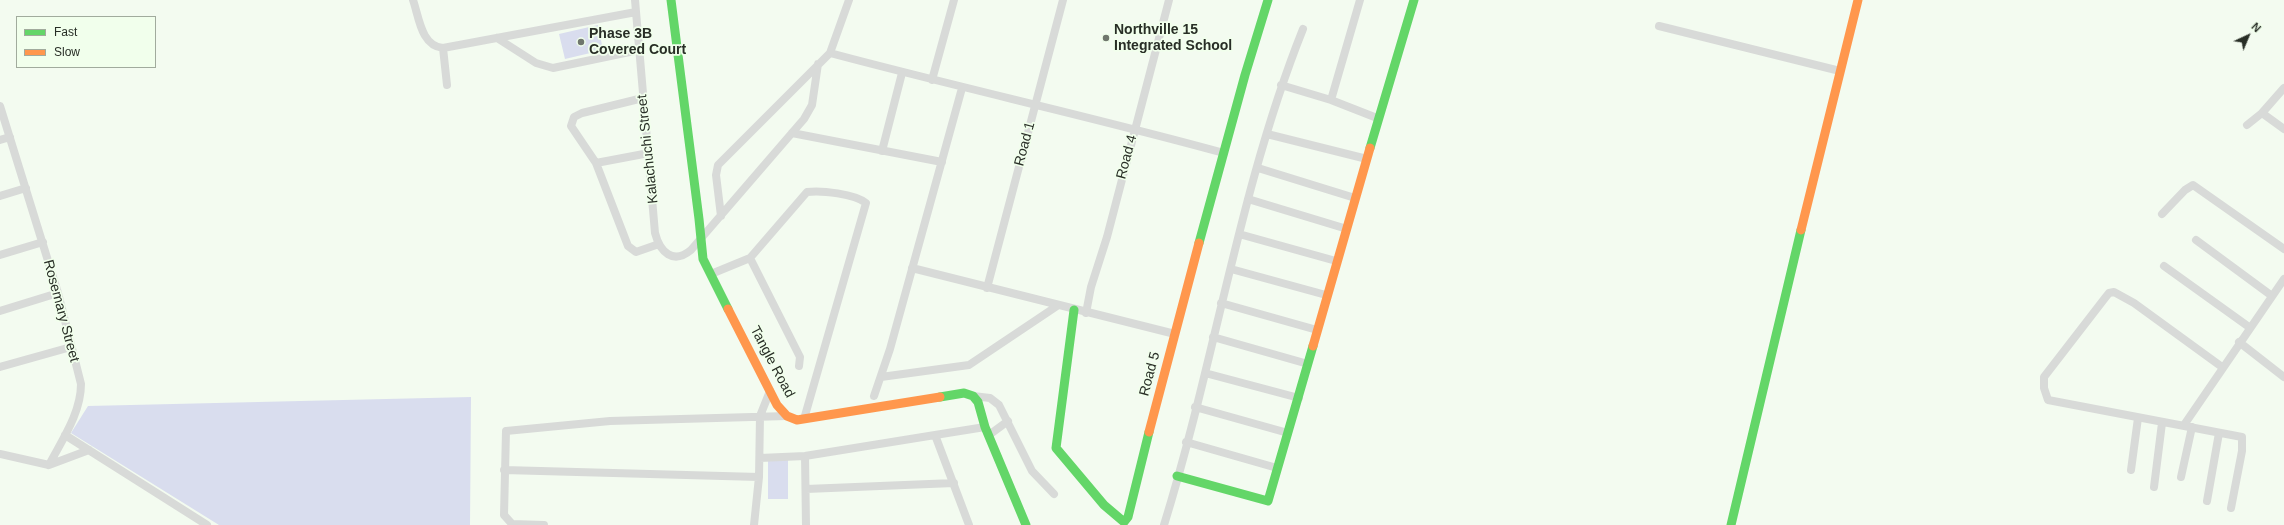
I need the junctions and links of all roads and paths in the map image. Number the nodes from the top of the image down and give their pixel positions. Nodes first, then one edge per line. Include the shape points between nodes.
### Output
1 (413, 0) edge
2 (635, 0) edge
3 (671, 0) edge
4 (849, 0) edge
5 (954, 0) edge
6 (1063, 0) edge
7 (1169, 0) edge
8 (1268, 0) edge
9 (1360, 0) edge
10 (1414, 0) edge
11 (1858, 0) edge
12 (636, 12) junction
13 (1659, 26) dead end
14 (1303, 29) dead end
15 (497, 38) junction
16 (443, 48) junction
17 (639, 50) junction
18 (830, 53) junction
19 (818, 64) junction
20 (1840, 71) junction
21 (902, 73) junction
22 (932, 80) junction
23 (1281, 84) junction
24 (447, 85) dead end
25 (962, 88) junction
26 (2284, 88) edge
27 (643, 98) junction
28 (1331, 100) junction
29 (1035, 104) junction
30 (0, 106) edge
31 (2262, 113) junction
32 (1378, 118) junction
33 (2247, 124) dead end
34 (1135, 128) junction
35 (2284, 129) edge
36 (792, 133) junction
37 (1267, 134) junction
38 (10, 137) junction
39 (0, 140) edge
40 (882, 151) junction
41 (649, 152) junction
42 (1224, 153) junction
43 (1367, 159) junction
44 (942, 162) junction
45 (596, 163) junction
46 (1258, 168) junction
47 (26, 188) junction
48 (0, 196) edge
49 (1355, 198) junction
50 (1248, 199) junction
51 (2162, 214) dead end
52 (721, 216) junction
53 (1347, 229) junction
54 (1239, 234) junction
55 (700, 238) junction
56 (2196, 240) dead end
57 (43, 242) junction
58 (659, 244) junction
59 (2284, 249) edge
60 (0, 255) edge
61 (750, 258) junction
62 (1336, 261) junction
63 (2164, 266) dead end
64 (912, 268) junction
65 (1231, 269) junction
66 (711, 274) junction
67 (2284, 279) edge
68 (987, 288) junction
69 (58, 294) junction
70 (1326, 295) junction
71 (2272, 296) junction
72 (1222, 303) junction
73 (1057, 306) junction
74 (1074, 310) junction
75 (0, 311) edge
76 (1086, 313) junction
77 (2249, 328) junction
78 (1317, 330) junction
79 (1175, 334) junction
80 (1214, 337) junction
81 (2239, 342) junction
82 (71, 347) junction
83 (1308, 364) junction
84 (799, 366) dead end
85 (2222, 367) junction
86 (0, 368) edge
87 (1205, 373) junction
88 (881, 377) junction
89 (2284, 377) edge
90 (770, 391) junction
91 (874, 396) dead end
92 (973, 396) junction
93 (1299, 398) junction
94 (1195, 407) junction
95 (760, 416) junction
96 (787, 416) junction
97 (2138, 418) junction
98 (804, 419) junction
99 (1008, 421) junction
100 (2162, 423) junction
101 (2188, 426) junction
102 (987, 431) junction
103 (2219, 433) junction
104 (1288, 434) junction
105 (65, 435) junction
106 (935, 435) junction
107 (1186, 442) junction
108 (89, 450) junction
109 (0, 454) edge
110 (805, 456) junction
111 (760, 458) junction
112 (49, 465) junction
113 (1278, 468) junction
114 (504, 470) junction
115 (2131, 470) dead end
116 (1176, 476) junction
117 (759, 477) junction
118 (2181, 477) dead end
119 (954, 483) junction
120 (2154, 487) dead end
121 (806, 489) junction
122 (1054, 494) dead end
123 (2207, 501) dead end
124 (2231, 508) dead end
125 (207, 525) edge
126 (544, 525) edge
127 (754, 525) edge
128 (806, 525) edge
129 (969, 525) edge
130 (1026, 525) edge
131 (1164, 525) edge
132 (1731, 525) edge

1 - 16 street via 427,38 432,45
2 - 12 street, Kalachuchi Street
3 - 55 street, Tangle Road
4 - 18 street
5 - 22 street
6 - 29 street, Road 1
7 - 34 street, Road 4
8 - 42 street, Road 5
9 - 28 street
10 - 32 street
11 - 20 street
12 - 15 street
12 - 17 street, Kalachuchi Street
13 - 20 street
14 - 23 street
15 - 16 street
15 - 17 street via 536,63 553,68
16 - 24 street
17 - 27 street, Kalachuchi Street
18 - 19 street
18 - 21 street
19 - 36 street via 812,105
19 - 52 street via 720,162 716,175
20 - 132 street
21 - 22 street
21 - 40 street
22 - 25 street
23 - 28 street
23 - 37 street
25 - 29 street
25 - 44 street
26 - 31 street
27 - 41 street, Kalachuchi Street
27 - 45 street via 582,113 572,120 571,126
28 - 32 street
29 - 34 street
29 - 68 street, Road 1
30 - 38 street, Rosemary Street
31 - 33 street
31 - 35 street
32 - 43 street
34 - 42 street
34 - 76 street, Road 4
36 - 40 street
36 - 52 street
37 - 43 street
37 - 46 street
38 - 39 street
38 - 47 street, Rosemary Street
40 - 44 street
41 - 45 street
41 - 58 street, Kalachuchi Street via 655,233
42 - 79 street, Road 5
43 - 49 street
44 - 64 street
45 - 58 street via 630,248 636,252
46 - 49 street
46 - 50 street
47 - 48 street
47 - 57 street, Rosemary Street
49 - 53 street
50 - 53 street
50 - 54 street
51 - 59 street via 2193,185
52 - 55 street
53 - 62 street
54 - 62 street
54 - 65 street
55 - 58 street via 691,250 680,257 667,254
55 - 66 street, Tangle Road via 701,251
56 - 71 street
57 - 60 street
57 - 69 street, Rosemary Street
61 - 66 street
61 - 84 street via 800,357
61 - 98 street via 807,192 817,191 851,197 866,203
62 - 70 street
63 - 77 street
64 - 68 street
64 - 88 street
65 - 70 street
65 - 72 street
66 - 90 street, Tangle Road
67 - 71 street
68 - 73 street
69 - 75 street
69 - 82 street, Rosemary Street
70 - 78 street
71 - 77 street
72 - 78 street
72 - 80 street
73 - 74 street
73 - 88 street via 969,365
74 - 76 street
74 - 79 street, Road 5 via 1056,448 1104,505 1122,522 1128,517
76 - 79 street
77 - 81 street
78 - 83 street
80 - 83 street
80 - 87 street
81 - 85 street
81 - 89 street
82 - 86 street
82 - 105 street, Rosemary Street via 81,384 81,396
83 - 93 street
85 - 97 street via 2129,299 2118,293 2109,293 2047,372 2043,382 2045,396 2048,400
85 - 101 street
87 - 93 street
87 - 94 street
88 - 91 street
90 - 95 street
90 - 96 street, Tangle Road via 777,405
92 - 98 street, Tangle Road via 964,393
92 - 99 street via 983,396 995,401
92 - 102 street via 978,402
93 - 104 street
94 - 104 street
94 - 107 street
95 - 96 street
95 - 111 street
95 - 114 street via 610,421 510,430 505,434
96 - 98 street, Tangle Road via 791,419
97 - 100 street
97 - 115 street
99 - 102 street
99 - 122 street via 1032,471
100 - 101 street
100 - 120 street
101 - 103 street
101 - 118 street
102 - 106 street
102 - 130 street
103 - 123 street
103 - 124 street via 2238,435 2243,439
104 - 113 street
105 - 108 street
105 - 112 street, Rosemary Street
106 - 110 street
106 - 119 street
107 - 113 street
107 - 116 street
108 - 112 street
108 - 125 street
109 - 112 street
110 - 111 street
110 - 121 street
111 - 117 street
113 - 116 street via 1268,501
114 - 117 street
114 - 126 street via 504,516 507,521 512,524
116 - 131 street
117 - 127 street
119 - 121 street
119 - 129 street
121 - 128 street

